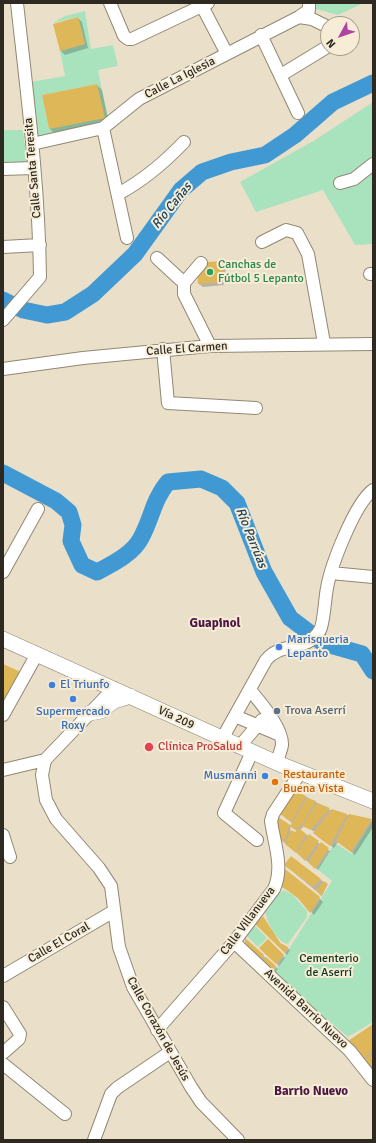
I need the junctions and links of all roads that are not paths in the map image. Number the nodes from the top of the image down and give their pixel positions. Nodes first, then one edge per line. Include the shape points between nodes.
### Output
1 (17, 3) edge
2 (110, 3) edge
3 (309, 3) edge
4 (205, 5) edge
5 (299, 17) junction
6 (320, 23) edge
7 (261, 36) junction
8 (320, 51) edge
9 (227, 54) junction
10 (281, 75) junction
11 (298, 112) dead end
12 (103, 128) junction
13 (184, 142) dead end
14 (32, 144) junction
15 (373, 164) edge
16 (34, 168) junction
17 (3, 169) edge
18 (340, 183) dead end
19 (118, 194) junction
20 (127, 238) dead end
21 (262, 242) dead end
22 (40, 245) junction
23 (3, 247) edge
24 (157, 258) dead end
25 (201, 263) dead end
26 (184, 283) junction
27 (5, 317) edge
28 (324, 343) junction
29 (373, 344) edge
30 (210, 346) junction
31 (163, 349) junction
32 (3, 369) edge
33 (256, 408) dead end
34 (373, 490) edge
35 (38, 509) dead end
36 (3, 572) edge
37 (332, 573) junction
38 (373, 578) edge
39 (3, 639) edge
40 (37, 654) junction
41 (114, 688) junction
42 (250, 690) junction
43 (130, 696) junction
44 (268, 712) junction
45 (90, 713) junction
46 (3, 715) edge
47 (236, 716) junction
48 (259, 725) junction
49 (280, 735) junction
50 (222, 739) junction
51 (246, 749) junction
52 (45, 760) junction
53 (277, 763) junction
54 (3, 770) edge
55 (300, 773) junction
56 (373, 801) edge
57 (3, 835) edge
58 (257, 840) dead end
59 (10, 857) dead end
60 (114, 911) junction
61 (234, 942) junction
62 (3, 976) edge
63 (3, 1007) edge
64 (156, 1030) junction
65 (170, 1052) junction
66 (3, 1053) edge
67 (3, 1064) edge
68 (373, 1080) edge
69 (65, 1114) dead end
70 (94, 1140) edge
71 (238, 1140) edge

1 - 14 street, Calle Santa Teresita
2 - 4 street via 124,36 128,39
3 - 5 street via 308,10
4 - 9 street
5 - 6 street
5 - 7 street, Calle La Iglesia
7 - 9 street, Calle La Iglesia
7 - 10 street
8 - 10 street
9 - 12 street, Calle La Iglesia via 139,98
10 - 11 street
12 - 14 street, Calle La Iglesia
12 - 19 street
13 - 19 street via 161,166
14 - 16 street, Calle Santa Teresita
15 - 18 street via 354,179
16 - 17 street
16 - 22 street, Calle Santa Teresita
19 - 20 street
21 - 28 street via 286,230 296,233 303,242 308,254
22 - 23 street
22 - 27 street, Calle Santa Teresita via 40,277
24 - 26 street
25 - 26 street
26 - 30 street via 184,294
28 - 29 street, Calle El Carmen
28 - 30 street, Calle El Carmen
30 - 31 street, Calle El Carmen
31 - 32 street, Calle El Carmen
31 - 33 street via 168,403
34 - 37 street via 353,518
35 - 36 street
37 - 38 street
37 - 42 street via 320,630 307,643 273,652
39 - 40 main road, Vía 209
40 - 41 main road, Vía 209
40 - 46 street
41 - 43 main road, Vía 209
41 - 45 street
42 - 44 street
42 - 47 street
43 - 45 main road via 114,701 101,711
43 - 50 main road, Vía 209
44 - 48 street
44 - 49 street
45 - 52 street
47 - 48 street
47 - 50 street
48 - 49 street
48 - 51 street
49 - 53 street via 282,744
50 - 51 main road, Vía 209
51 - 53 main road, Vía 209
51 - 58 street via 224,813
52 - 54 street
52 - 60 street, Calle Corazón de Jesús via 42,775 46,800 66,833 107,878 111,886
53 - 55 main road, Vía 209
55 - 56 main road, Vía 209
55 - 61 street, Calle Villanueva via 271,821 278,856 278,879
57 - 59 street
60 - 62 street, Calle El Coral
60 - 64 street, Calle Corazón de Jesús via 125,968
61 - 64 street, Calle Villanueva
61 - 68 street, Avenida Barrio Nuevo via 350,1051
63 - 66 street via 20,1034
64 - 65 street, Calle Corazón de Jesús
65 - 70 street via 111,1094
65 - 71 street, Calle Corazón de Jesús via 201,1102
67 - 69 street

